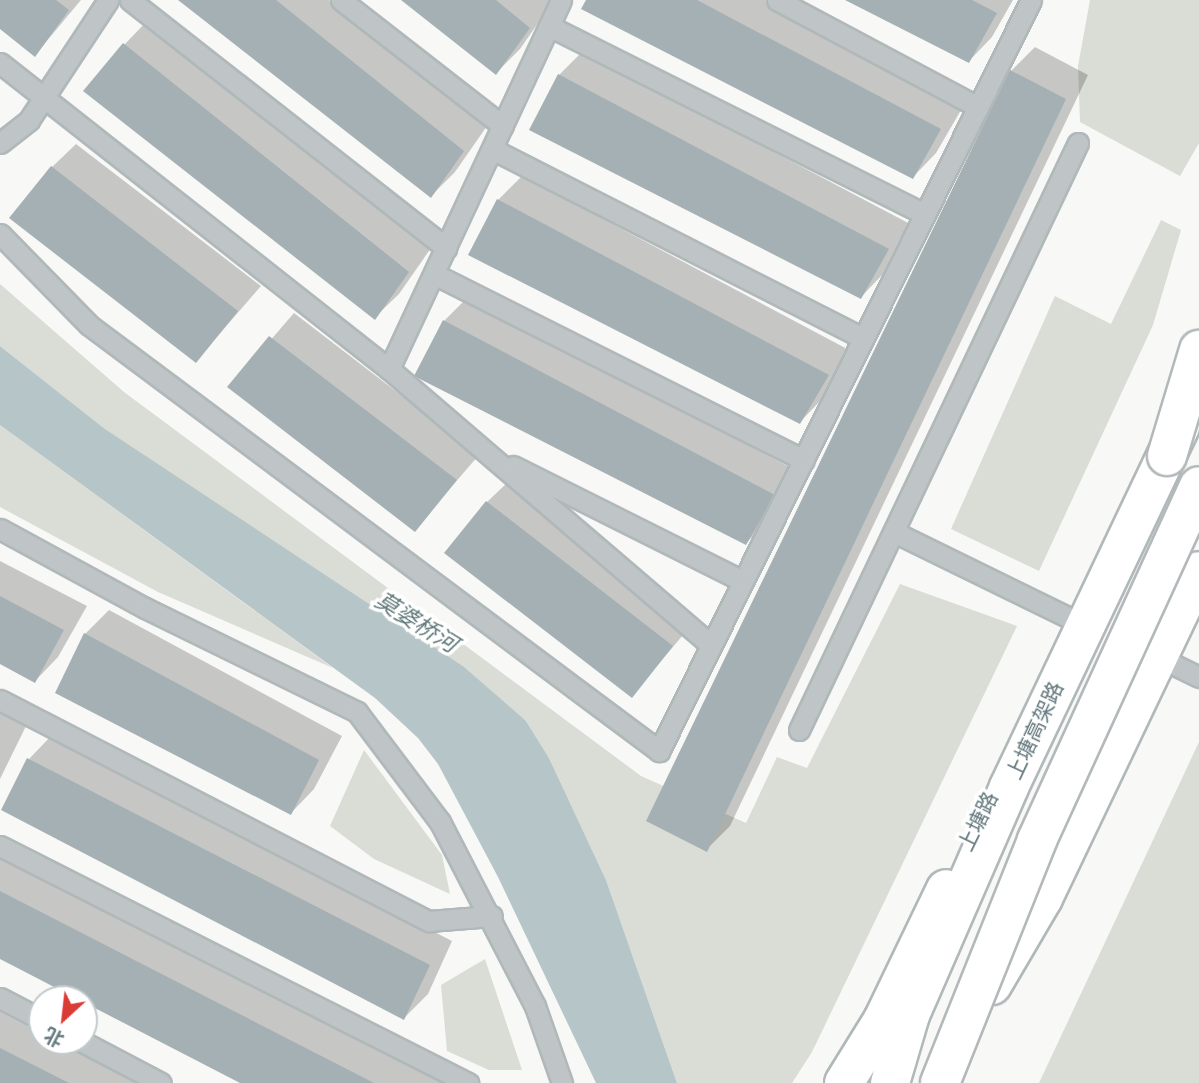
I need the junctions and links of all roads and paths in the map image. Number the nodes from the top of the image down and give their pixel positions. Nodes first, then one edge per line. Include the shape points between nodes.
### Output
1 (108, 0) edge
2 (130, 0) edge
3 (341, 0) edge
4 (561, 0) edge
5 (777, 0) edge
6 (1031, 0) edge
7 (549, 26) junction
8 (0, 62) edge
9 (45, 98) junction
10 (978, 107) junction
11 (503, 126) junction
12 (0, 143) edge
13 (1078, 144) dead end
14 (492, 149) junction
15 (925, 215) junction
16 (0, 234) edge
17 (446, 248) junction
18 (434, 274) junction
19 (863, 338) junction
20 (1199, 350) edge
21 (1199, 368) edge
22 (389, 369) junction
23 (1199, 387) edge
24 (486, 452) junction
25 (1167, 456) junction
26 (803, 460) junction
27 (1199, 486) edge
28 (1188, 514) edge
29 (0, 529) edge
30 (894, 532) junction
31 (1199, 571) edge
32 (743, 581) junction
33 (1076, 621) junction
34 (711, 645) junction
35 (1158, 657) junction
36 (1199, 677) edge
37 (0, 700) edge
38 (799, 730) dead end
39 (0, 846) edge
40 (492, 916) junction
41 (0, 998) edge
42 (28, 1013) edge
43 (98, 1050) edge
44 (161, 1083) edge
45 (468, 1083) edge
46 (562, 1083) edge
47 (844, 1083) edge
48 (890, 1083) edge
49 (934, 1083) edge
50 (940, 1083) edge

1 - 9 lane
2 - 17 lane
3 - 11 lane
4 - 7 lane
5 - 10 lane
6 - 10 lane
7 - 11 lane
7 - 15 lane
8 - 9 lane
9 - 12 lane via 29,120
9 - 22 lane
10 - 15 lane
11 - 14 lane
13 - 30 lane
14 - 17 lane
14 - 19 lane
15 - 19 lane
16 - 34 lane via 89,325 659,751
17 - 18 lane
18 - 22 lane
18 - 26 lane
19 - 26 lane
20 - 25 main road, bridge
21 - 33 main road, 上塘路
22 - 24 lane
23 - 25 main road, 上塘高架路, bridge
24 - 32 lane
24 - 34 lane
25 - 48 main road, 上塘高架路 via 1004,799 910,1015
26 - 32 lane
27 - 28 main road, bridge
28 - 50 main road, bridge via 1037,840
29 - 40 lane via 357,712 440,822
30 - 33 lane
30 - 38 lane
31 - 35 main road
32 - 34 lane
33 - 47 main road, 上塘路 via 883,1020
35 - 36 lane
35 - 49 main road via 1043,898
37 - 40 lane via 429,921
39 - 45 lane
40 - 46 lane via 535,1006
41 - 42 lane
43 - 44 lane

